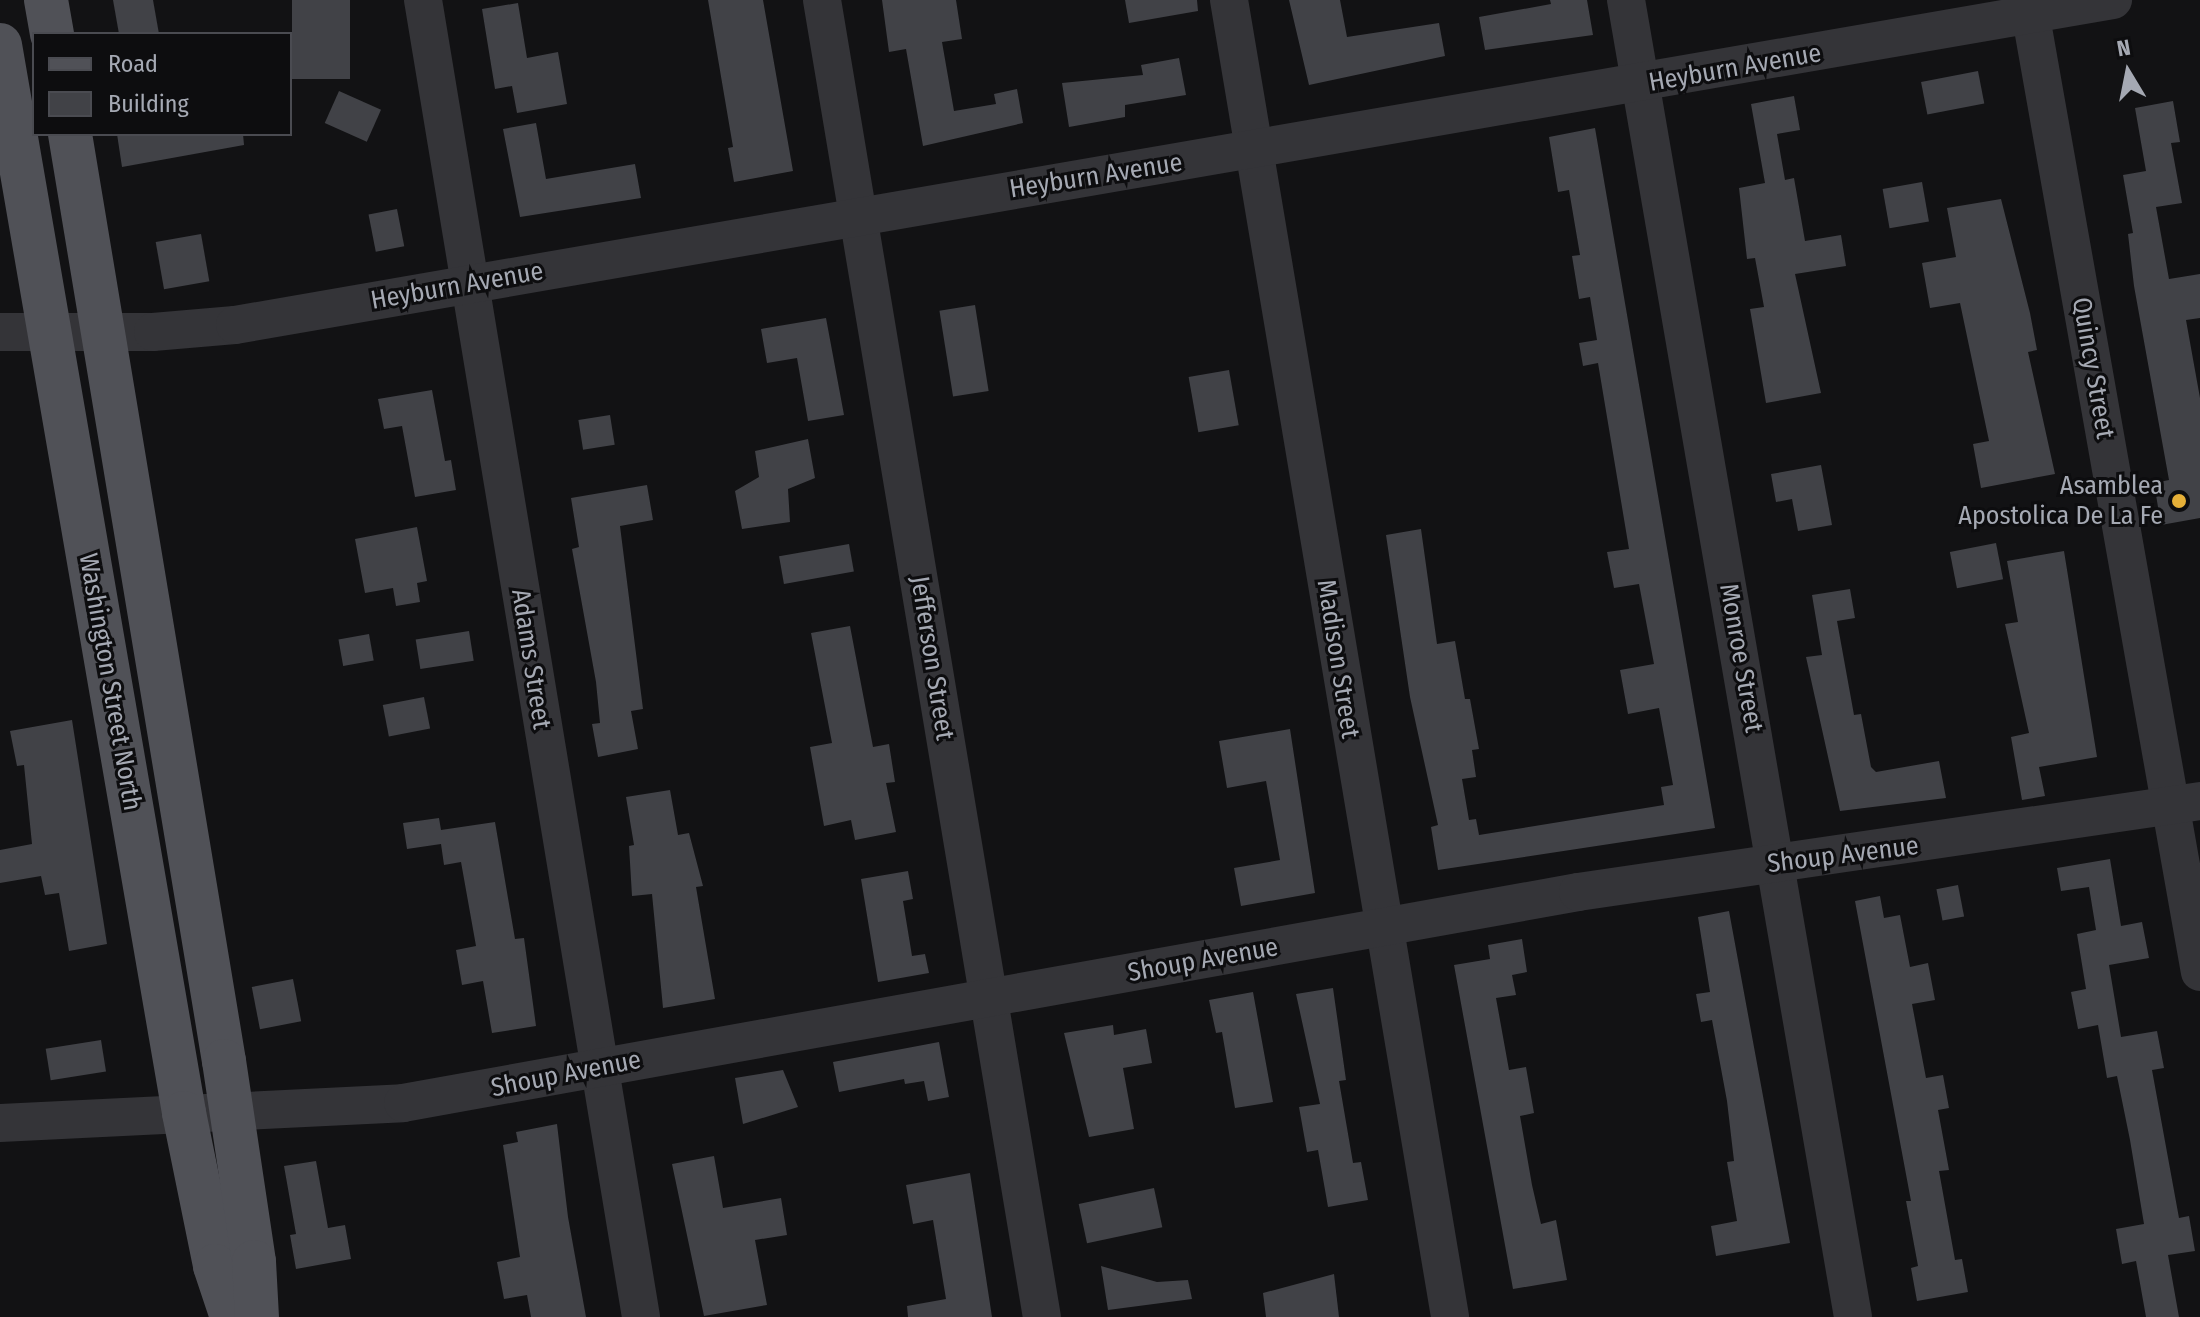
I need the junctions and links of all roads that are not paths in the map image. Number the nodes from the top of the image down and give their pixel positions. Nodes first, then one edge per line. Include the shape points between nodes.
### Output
1 (46, 0) edge
2 (423, 0) edge
3 (822, 0) edge
4 (1229, 0) edge
5 (1626, 0) edge
6 (2113, 0) edge
7 (2030, 7) edge
8 (52, 32) edge
9 (0, 45) edge
10 (1640, 85) junction
11 (70, 136) edge
12 (1255, 151) junction
13 (858, 214) junction
14 (471, 284) junction
15 (77, 331) junction
16 (0, 332) edge
17 (2185, 804) edge
18 (1778, 864) junction
19 (1382, 929) junction
20 (2200, 972) edge
21 (989, 997) junction
22 (598, 1071) junction
23 (208, 1113) junction
24 (0, 1123) edge
25 (232, 1317) edge
26 (257, 1317) edge
27 (641, 1317) edge
28 (1042, 1317) edge
29 (1450, 1317) edge
30 (1853, 1317) edge

1 - 8 main road
2 - 14 street, Adams Street
3 - 13 street, Jefferson Street
4 - 12 street, Madison Street
5 - 10 street, Monroe Street
6 - 7 street, Heyburn Avenue
7 - 10 street, Heyburn Avenue
7 - 17 street, Quincy Street
9 - 15 main road, Washington Street North
10 - 12 street, Heyburn Avenue
10 - 18 street, Monroe Street
11 - 15 main road, Washington Street North
12 - 13 street, Heyburn Avenue
12 - 19 street, Madison Street
13 - 14 street, Heyburn Avenue
13 - 21 street, Jefferson Street
14 - 15 street, Heyburn Avenue via 235,325
14 - 22 street, Adams Street
15 - 16 street, Heyburn Avenue
15 - 23 main road, Washington Street North
15 - 23 main road, Washington Street North
17 - 18 street, Shoup Avenue
17 - 20 street, Quincy Street
18 - 19 street, Shoup Avenue via 1578,892
18 - 30 street, Monroe Street
19 - 21 street, Shoup Avenue
19 - 29 street, Madison Street
21 - 22 street, Shoup Avenue
21 - 28 street, Jefferson Street
22 - 23 street, Shoup Avenue via 403,1103
22 - 27 street, Adams Street
23 - 24 street, Shoup Avenue
23 - 25 main road, Washington Street North via 215,1266
23 - 26 main road, Washington Street North

